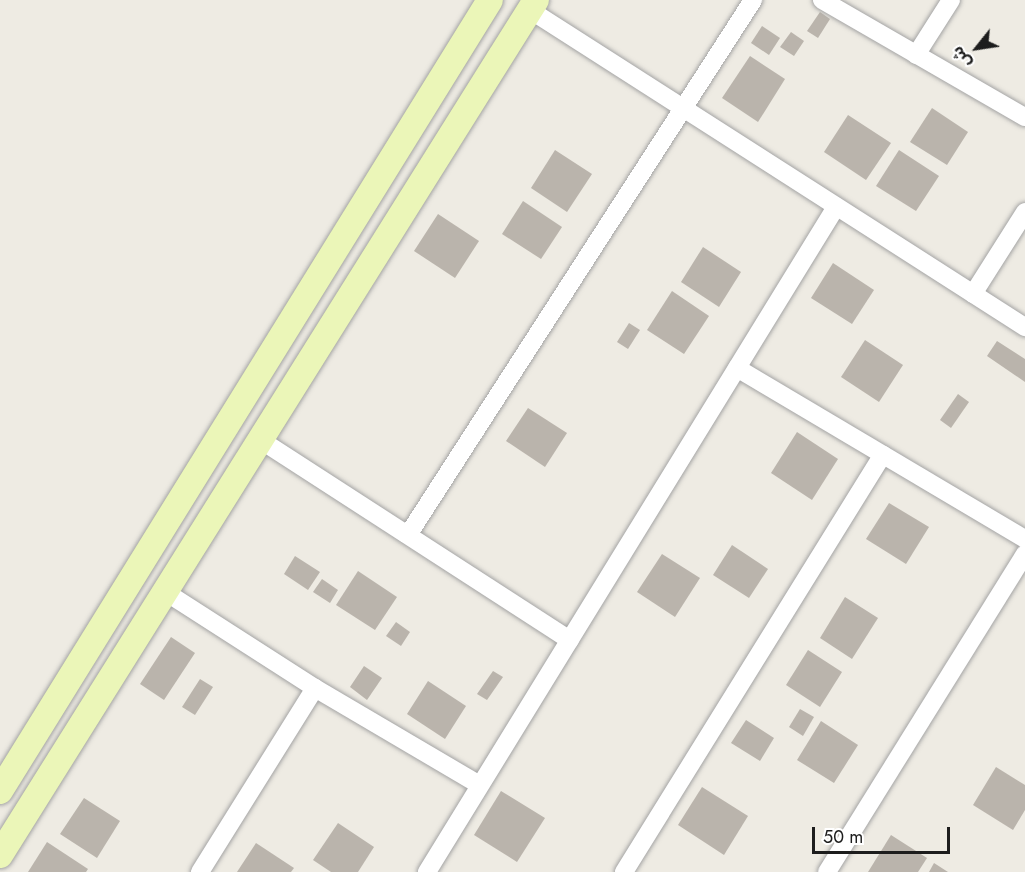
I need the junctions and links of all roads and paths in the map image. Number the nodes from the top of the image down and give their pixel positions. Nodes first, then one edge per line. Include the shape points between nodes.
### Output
1 (490, 0) edge
2 (753, 0) edge
3 (822, 0) edge
4 (951, 0) edge
5 (533, 5) edge
6 (916, 55) junction
7 (684, 109) junction
8 (1025, 117) edge
9 (836, 207) junction
10 (1025, 212) edge
11 (973, 294) junction
12 (1025, 327) edge
13 (737, 368) junction
14 (260, 439) junction
15 (883, 455) junction
16 (408, 535) junction
17 (1025, 539) edge
18 (1025, 554) edge
19 (164, 591) junction
20 (570, 640) junction
21 (315, 688) junction
22 (480, 785) junction
23 (0, 791) edge
24 (0, 855) edge
25 (200, 872) edge
26 (427, 872) edge
27 (624, 872) edge
28 (827, 872) edge

1 - 23 street
2 - 7 street
3 - 6 street
4 - 6 street
5 - 7 street
5 - 14 street
6 - 8 street
7 - 9 street
7 - 16 street
9 - 11 street
9 - 13 street
10 - 11 street
11 - 12 street
13 - 15 street
13 - 20 street
14 - 16 street
14 - 19 street
15 - 17 street
15 - 27 street
16 - 20 street
18 - 28 street
19 - 21 street
19 - 24 street
20 - 22 street
21 - 22 street
21 - 25 street
22 - 26 street

